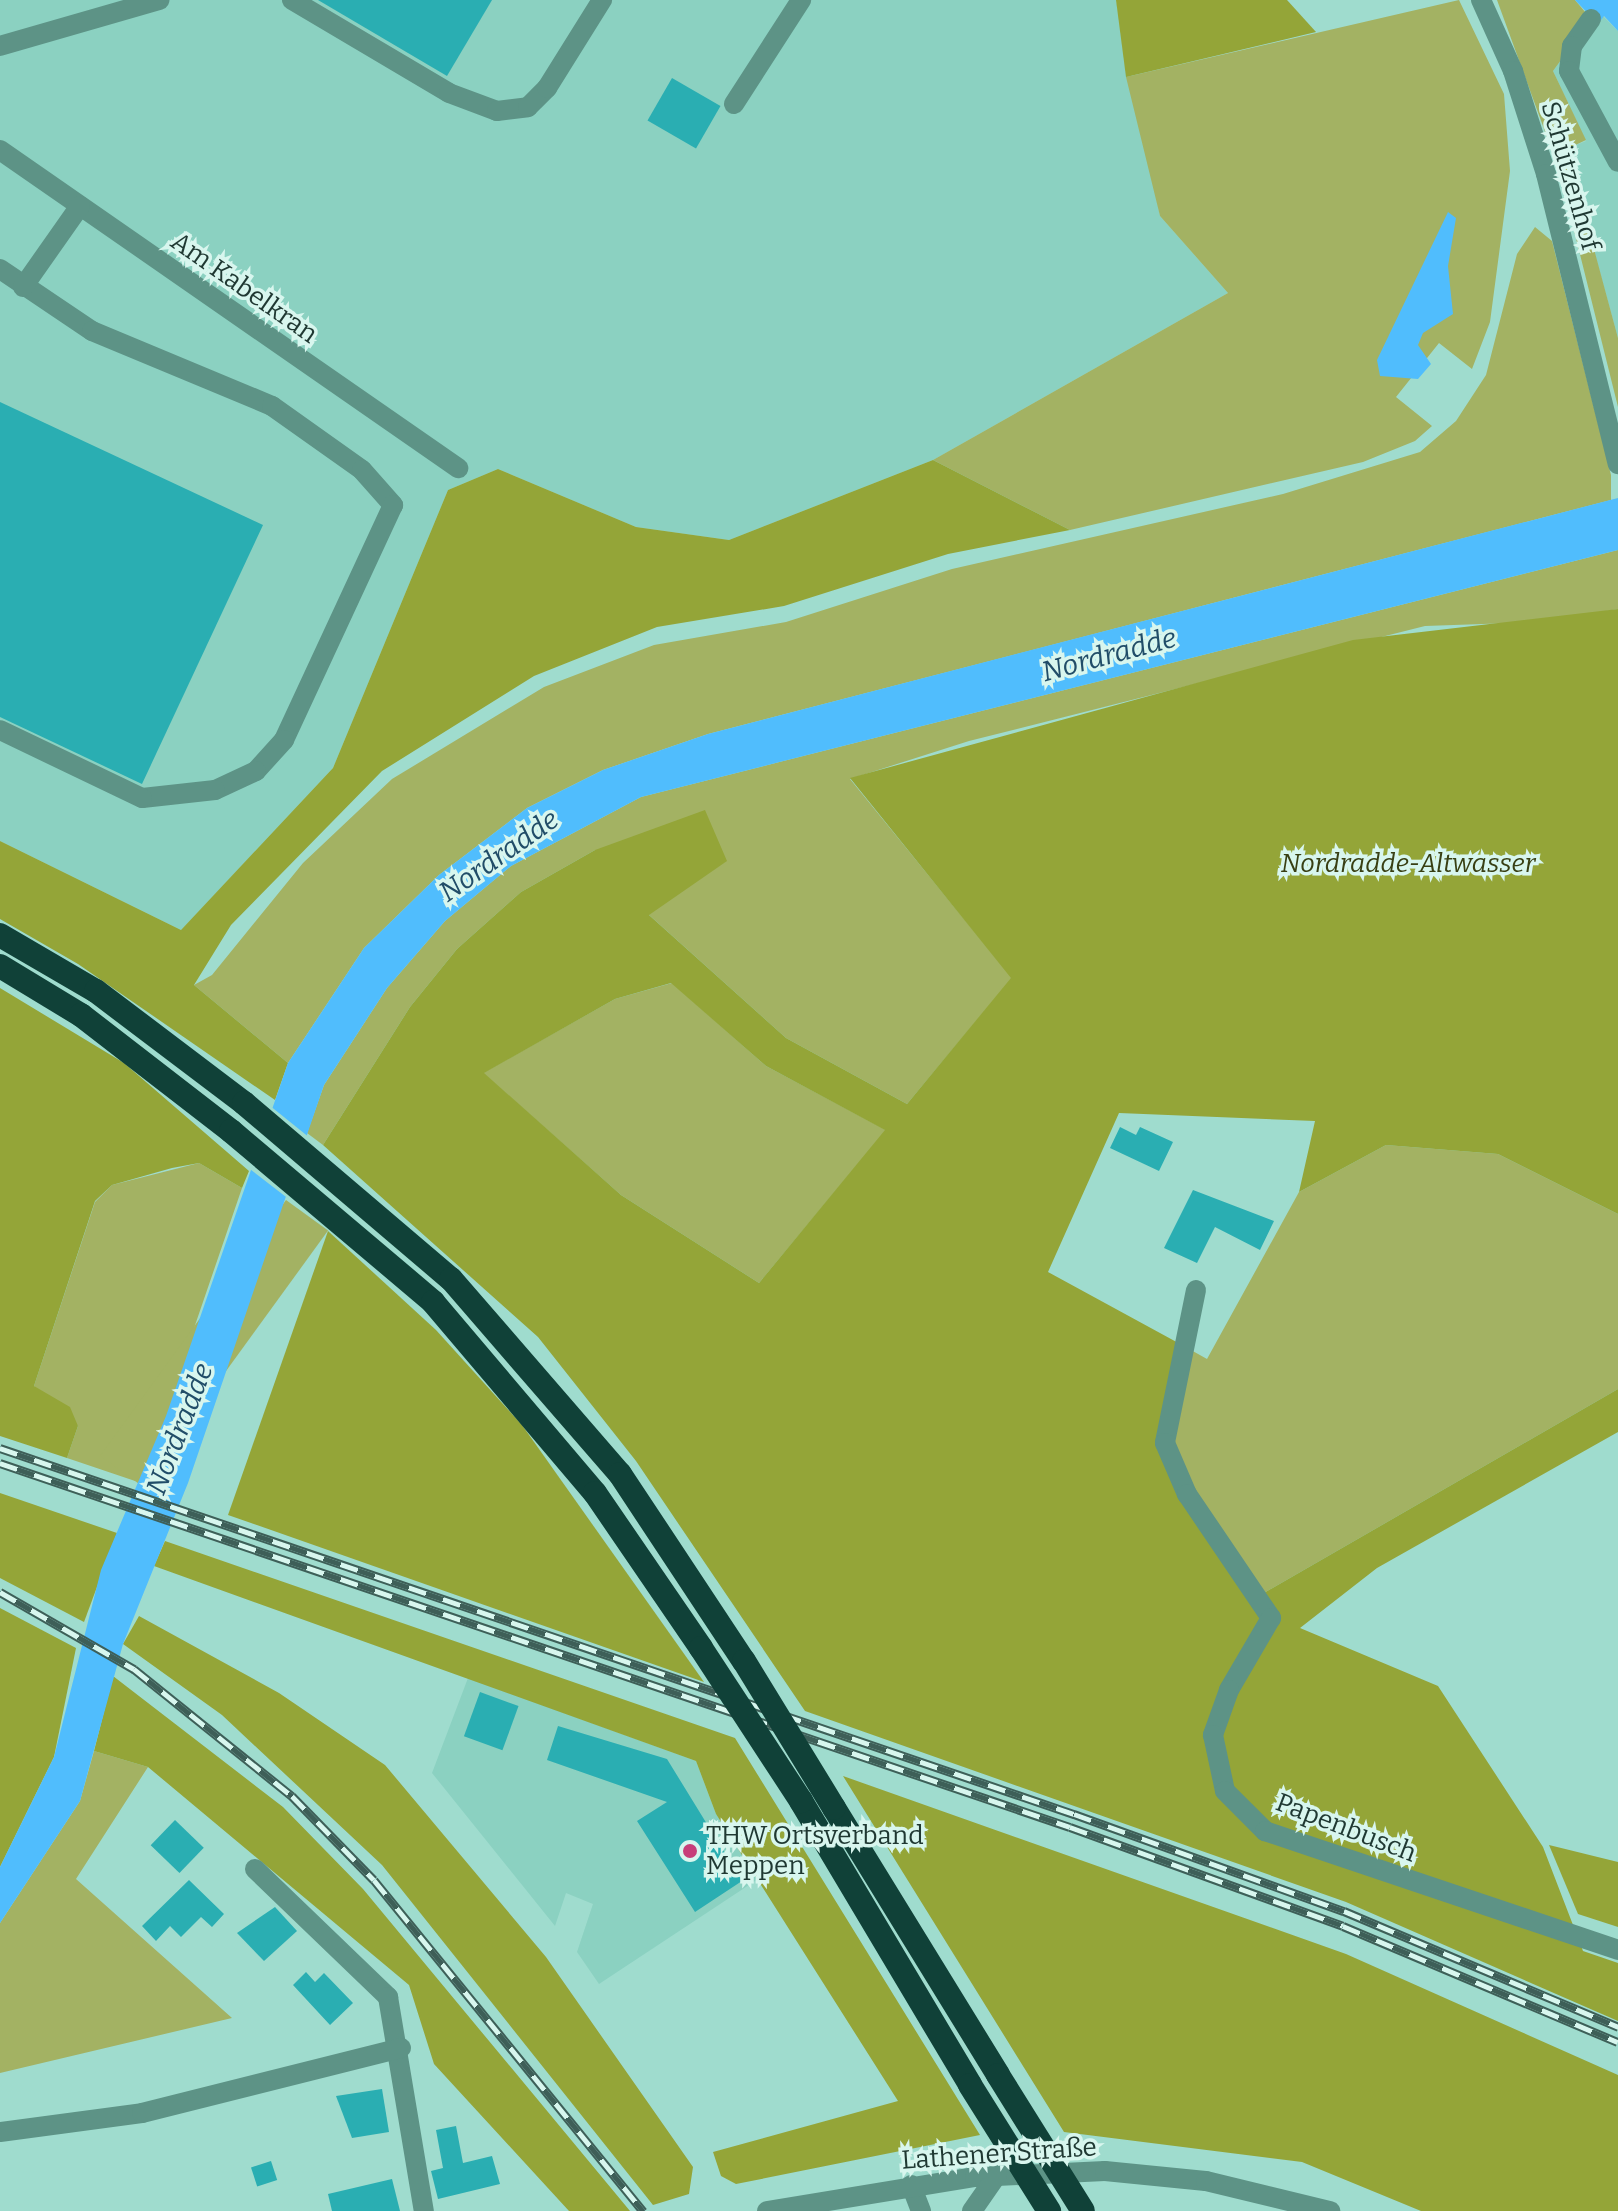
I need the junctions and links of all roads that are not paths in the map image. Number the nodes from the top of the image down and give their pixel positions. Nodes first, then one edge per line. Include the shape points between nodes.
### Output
1 (159, 0) edge
2 (292, 0) edge
3 (602, 0) edge
4 (801, 0) edge
5 (1481, 0) edge
6 (1591, 19) dead end
7 (0, 46) edge
8 (734, 104) dead end
9 (0, 150) edge
10 (1618, 162) edge
11 (80, 206) junction
12 (0, 269) edge
13 (23, 287) junction
14 (1614, 429) edge
15 (1618, 464) edge
16 (458, 468) dead end
17 (0, 730) edge
18 (0, 935) edge
19 (0, 966) edge
20 (1196, 1290) dead end
21 (255, 1869) dead end
22 (1618, 1950) edge
23 (401, 2048) junction
24 (0, 2132) edge
25 (997, 2175) junction
26 (911, 2185) junction
27 (844, 2197) junction
28 (424, 2211) edge
29 (767, 2211) edge
30 (867, 2211) edge
31 (921, 2211) edge
32 (972, 2211) edge
33 (1049, 2211) edge
34 (1083, 2211) edge
35 (1330, 2211) edge

1 - 7 street
2 - 3 street via 449,93 497,111 528,107 547,88
4 - 8 street
5 - 14 street, Schützenhof via 1513,71 1546,174
6 - 10 street via 1572,46 1569,71
9 - 11 street, Am Kabelkran
11 - 13 street
11 - 16 street, Am Kabelkran
12 - 13 street
13 - 17 street via 160,364 272,406 362,470 393,505 284,740 256,771 215,790 142,798
14 - 15 street, Schützenhof
18 - 34 highway, bridge via 96,991 244,1103 451,1279 525,1359 620,1474 744,1661
19 - 33 highway, bridge via 81,1015 332,1211 498,1373 595,1493 701,1648 801,1801
20 - 22 street, Papenbusch via 1165,1443 1187,1494 1271,1618 1229,1690 1213,1735 1225,1791 1265,1831
21 - 23 street via 388,1997
23 - 24 street via 142,2113
23 - 28 street
25 - 26 street, Lathener Straße
25 - 32 street
25 - 35 street, Lathener Straße via 1105,2171 1192,2180
26 - 27 street, Lathener Straße
26 - 31 street
27 - 29 street, Lathener Straße
27 - 30 street

